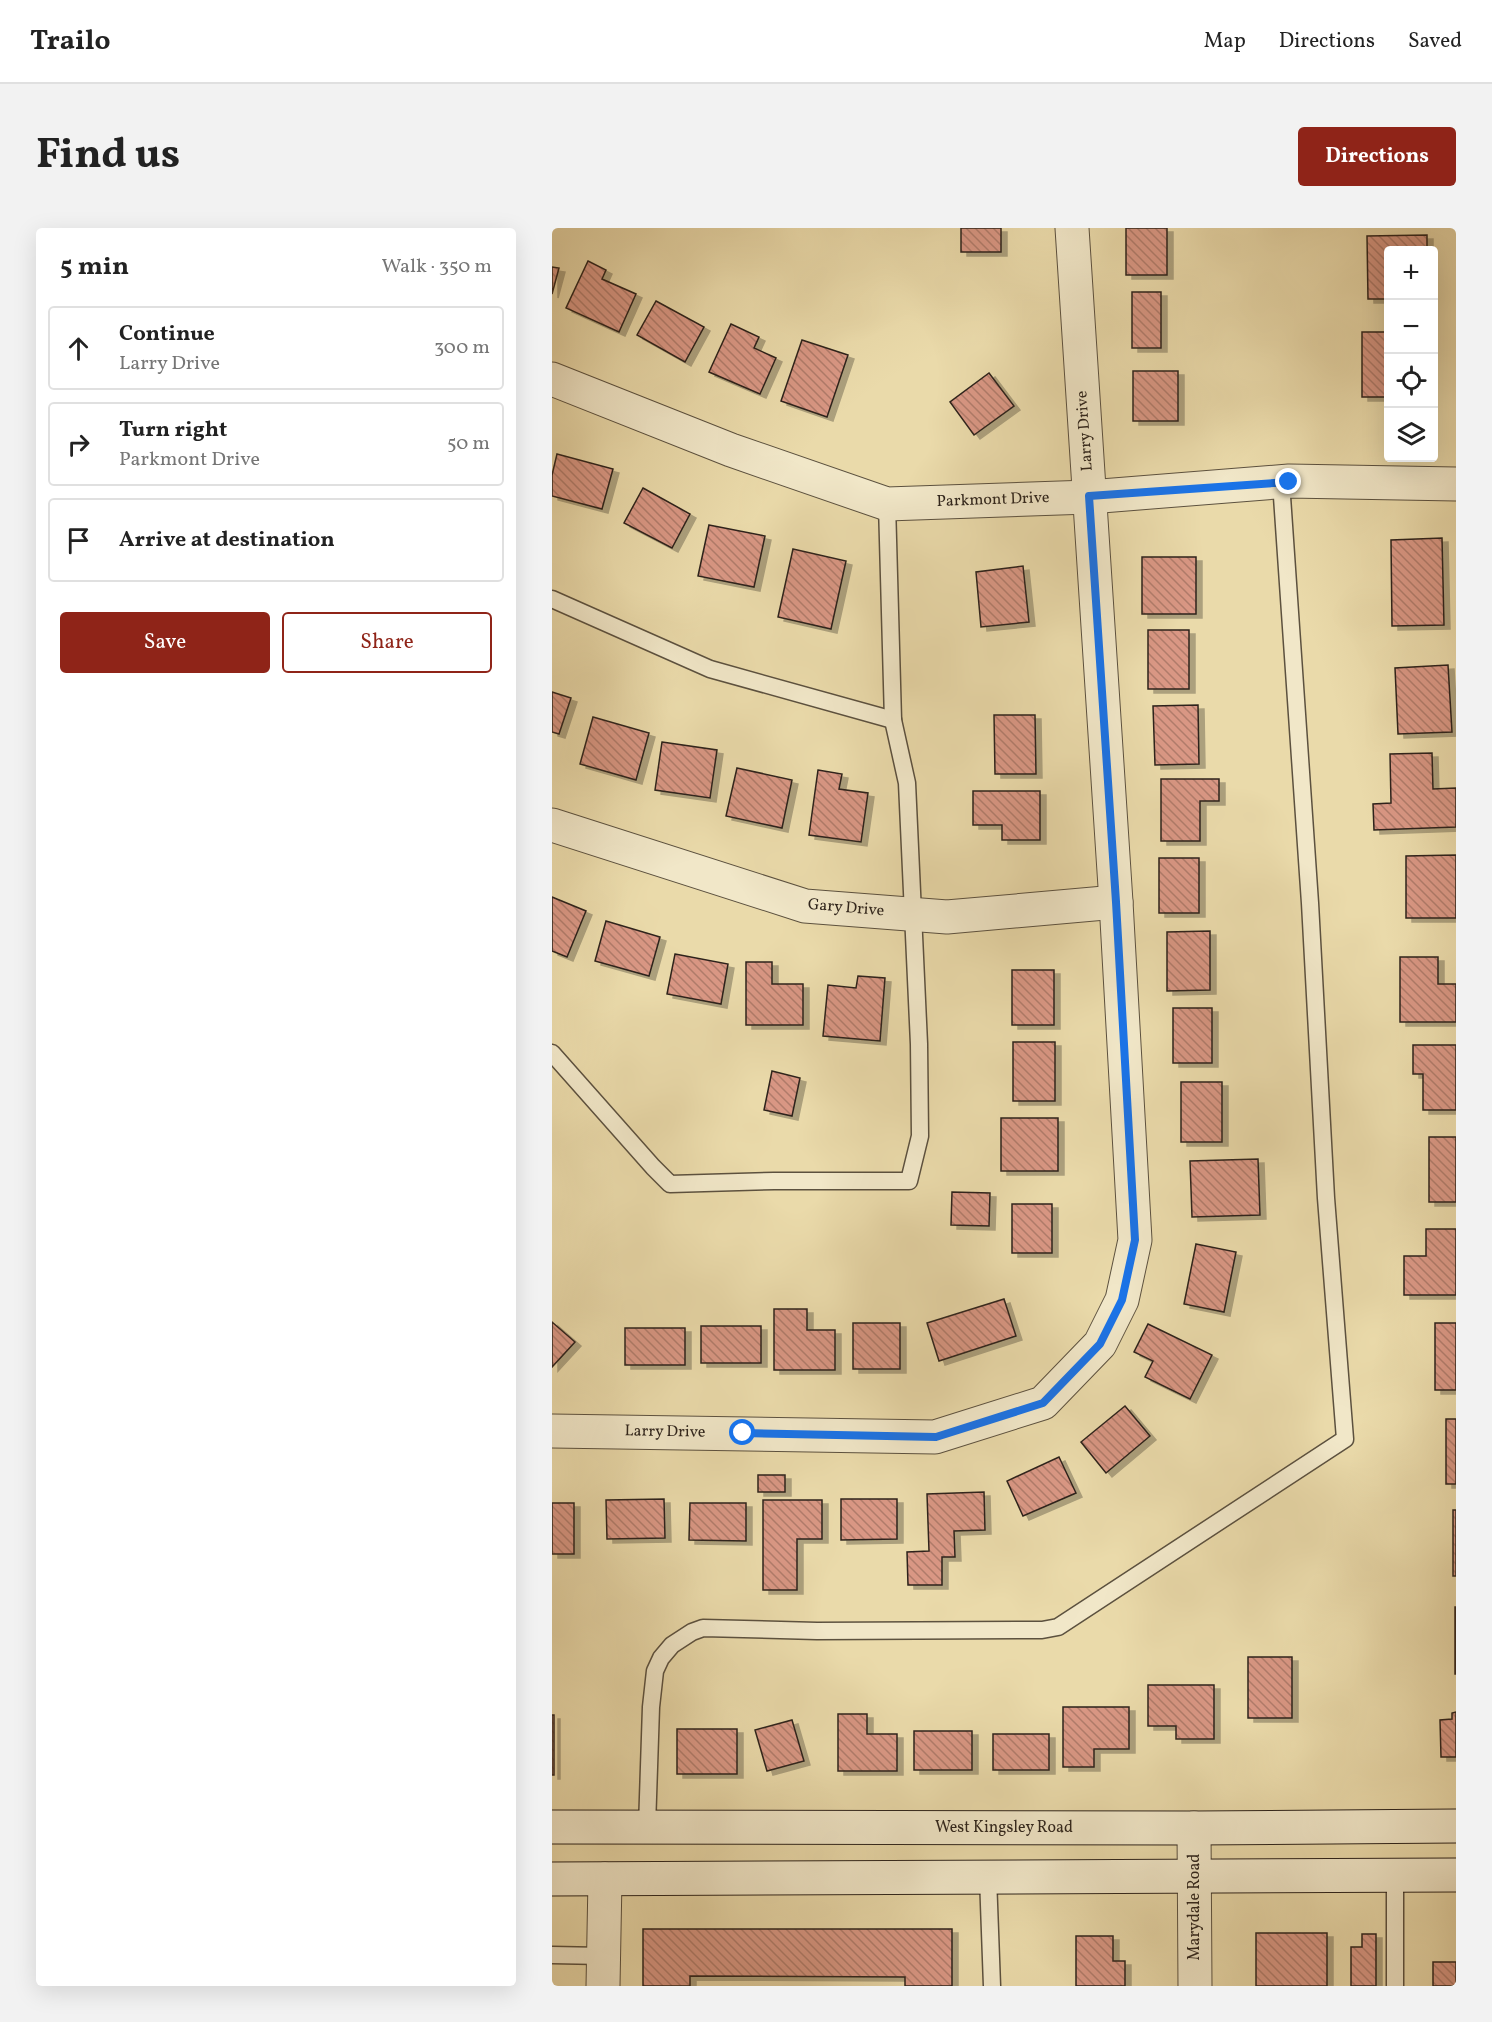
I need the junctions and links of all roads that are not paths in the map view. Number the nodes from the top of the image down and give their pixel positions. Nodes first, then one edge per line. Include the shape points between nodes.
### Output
1 (1072, 228) edge
2 (552, 379) edge
3 (1281, 482) junction
4 (1456, 484) edge
5 (1089, 496) junction
6 (886, 504) junction
7 (552, 599) edge
8 (893, 720) junction
9 (552, 825) edge
10 (1116, 902) junction
11 (914, 914) junction
12 (552, 1053) edge
13 (552, 1431) edge
14 (1456, 1826) edge
15 (552, 1827) edge
16 (647, 1827) junction
17 (1194, 1828) junction
18 (1456, 1875) edge
19 (1195, 1876) junction
20 (1395, 1876) junction
21 (988, 1877) junction
22 (552, 1879) edge
23 (604, 1879) junction
24 (552, 1955) edge
25 (603, 1971) edge
26 (992, 1986) edge
27 (1195, 1986) edge
28 (1395, 1986) edge

1 - 5 street, Larry Drive
2 - 6 street, Parkmont Drive via 731,450
3 - 4 street, Parkmont Drive
3 - 5 street, Parkmont Drive
3 - 16 lane via 1345,1439 1058,1627 817,1631 702,1628 681,1638 661,1658 655,1671
5 - 6 street, Parkmont Drive
5 - 10 street, Larry Drive
6 - 8 lane
7 - 8 lane via 710,669
8 - 11 lane via 907,783
9 - 11 street, Gary Drive via 805,906
10 - 11 street, Gary Drive via 947,917
10 - 13 street, Larry Drive via 1135,1240 1122,1300 1100,1344 1043,1403 936,1437
11 - 12 lane via 920,1136 909,1181 670,1184
14 - 17 street, West Kingsley Road
15 - 16 street, West Kingsley Road
16 - 17 street, West Kingsley Road
17 - 19 street, Marydale Road
18 - 20 street
19 - 20 street
19 - 21 street
19 - 27 street, Marydale Road
20 - 28 lane
21 - 23 street
21 - 26 lane
22 - 23 street
23 - 25 street
24 - 25 lane

